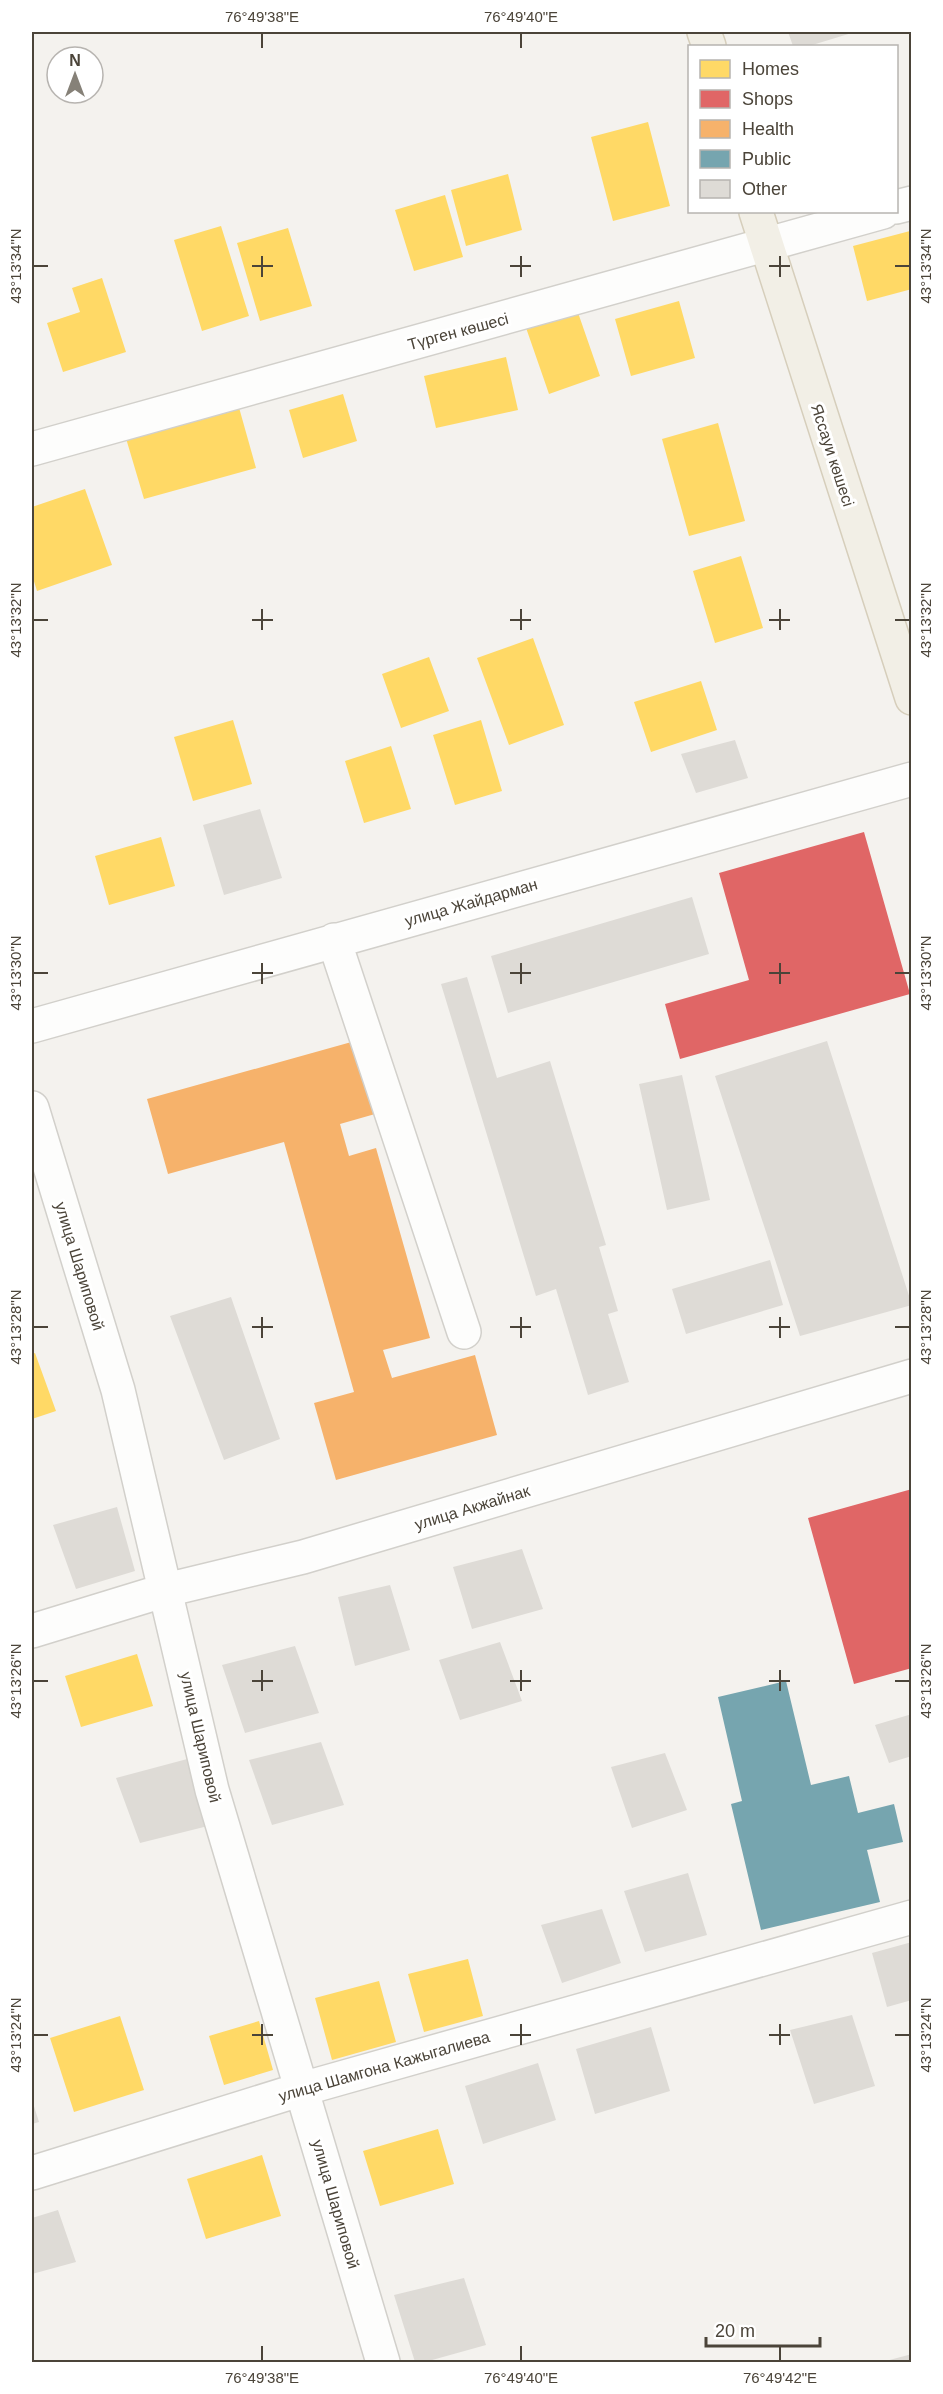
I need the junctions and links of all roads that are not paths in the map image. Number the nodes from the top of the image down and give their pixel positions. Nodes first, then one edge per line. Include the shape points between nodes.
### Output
1 (756, 213) edge
2 (880, 213) edge
3 (765, 246) junction
4 (32, 449) edge
5 (912, 698) edge
6 (912, 779) edge
7 (334, 940) junction
8 (32, 1026) edge
9 (32, 1108) edge
10 (464, 1332) dead end
11 (912, 1376) edge
12 (166, 1590) junction
13 (32, 1631) edge
14 (912, 1917) edge
15 (302, 2089) junction
16 (32, 2173) edge
17 (383, 2362) edge

1 - 3 main road, Яссауи көшесі
2 - 3 street, Түрген көшесі
3 - 4 street, Түрген көшесі
3 - 5 main road, Яссауи көшесі
6 - 7 street, улица Жайдарман
7 - 8 street, улица Жайдарман
7 - 10 street
9 - 12 street, улица Шариповой via 118,1390
11 - 12 street, улица Акжайнак via 315,1553
12 - 13 street, улица Акжайнак
12 - 15 street, улица Шариповой via 212,1790
14 - 15 street, улица Шамгона Кажыгалиева
15 - 16 street, улица Шамгона Кажыгалиева
15 - 17 street, улица Шариповой

